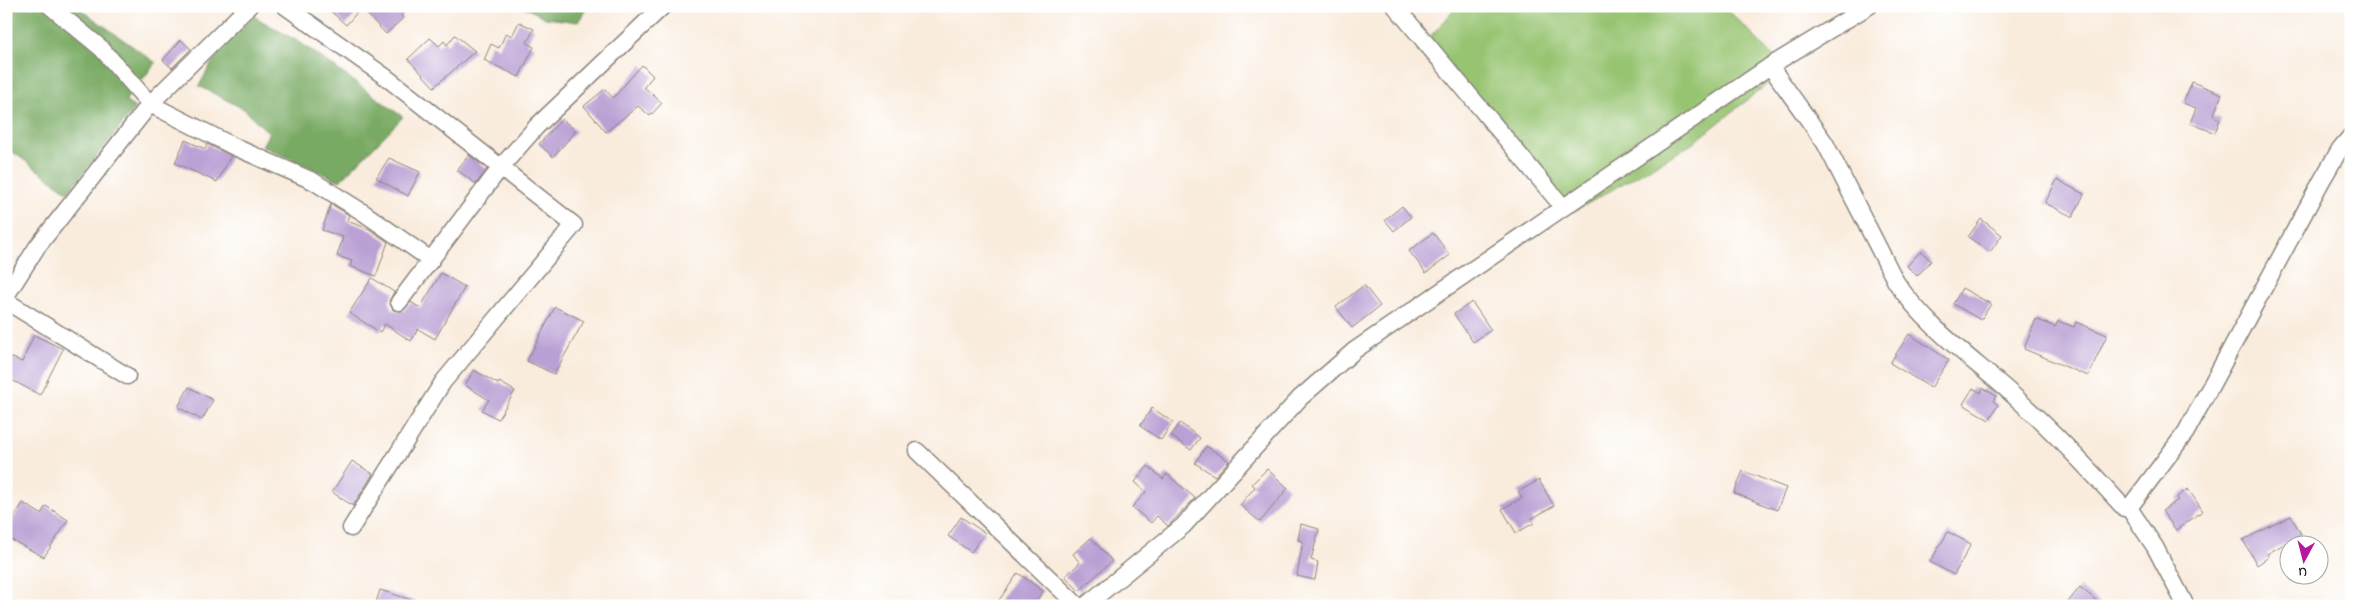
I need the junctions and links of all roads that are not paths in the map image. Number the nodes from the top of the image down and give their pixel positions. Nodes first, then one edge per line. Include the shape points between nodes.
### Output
1 (50, 6) edge
2 (249, 6) edge
3 (285, 6) edge
4 (663, 6) edge
5 (1395, 6) edge
6 (1869, 6) edge
7 (1770, 66) junction
8 (150, 104) junction
9 (2351, 136) edge
10 (501, 167) junction
11 (1563, 207) junction
12 (431, 260) junction
13 (6, 296) edge
14 (6, 301) edge
15 (399, 302) dead end
16 (126, 376) dead end
17 (917, 450) dead end
18 (2128, 508) junction
19 (351, 528) dead end
20 (1078, 606) edge
21 (1085, 606) edge
22 (2186, 606) edge

1 - 8 street via 102,48
2 - 8 street
3 - 10 street via 387,78
4 - 10 street via 537,126
5 - 11 street
6 - 7 street
7 - 11 street
7 - 18 street via 1825,143 1907,297 1946,338 2082,460 2124,508
8 - 12 street via 312,181 364,212
8 - 13 street via 37,247
9 - 18 street via 2318,188 2186,432
10 - 12 street
10 - 19 street via 574,225 443,382
11 - 21 street via 1335,366 1294,405 1183,526
12 - 15 street
14 - 16 street
17 - 20 street
18 - 22 street via 2155,546

